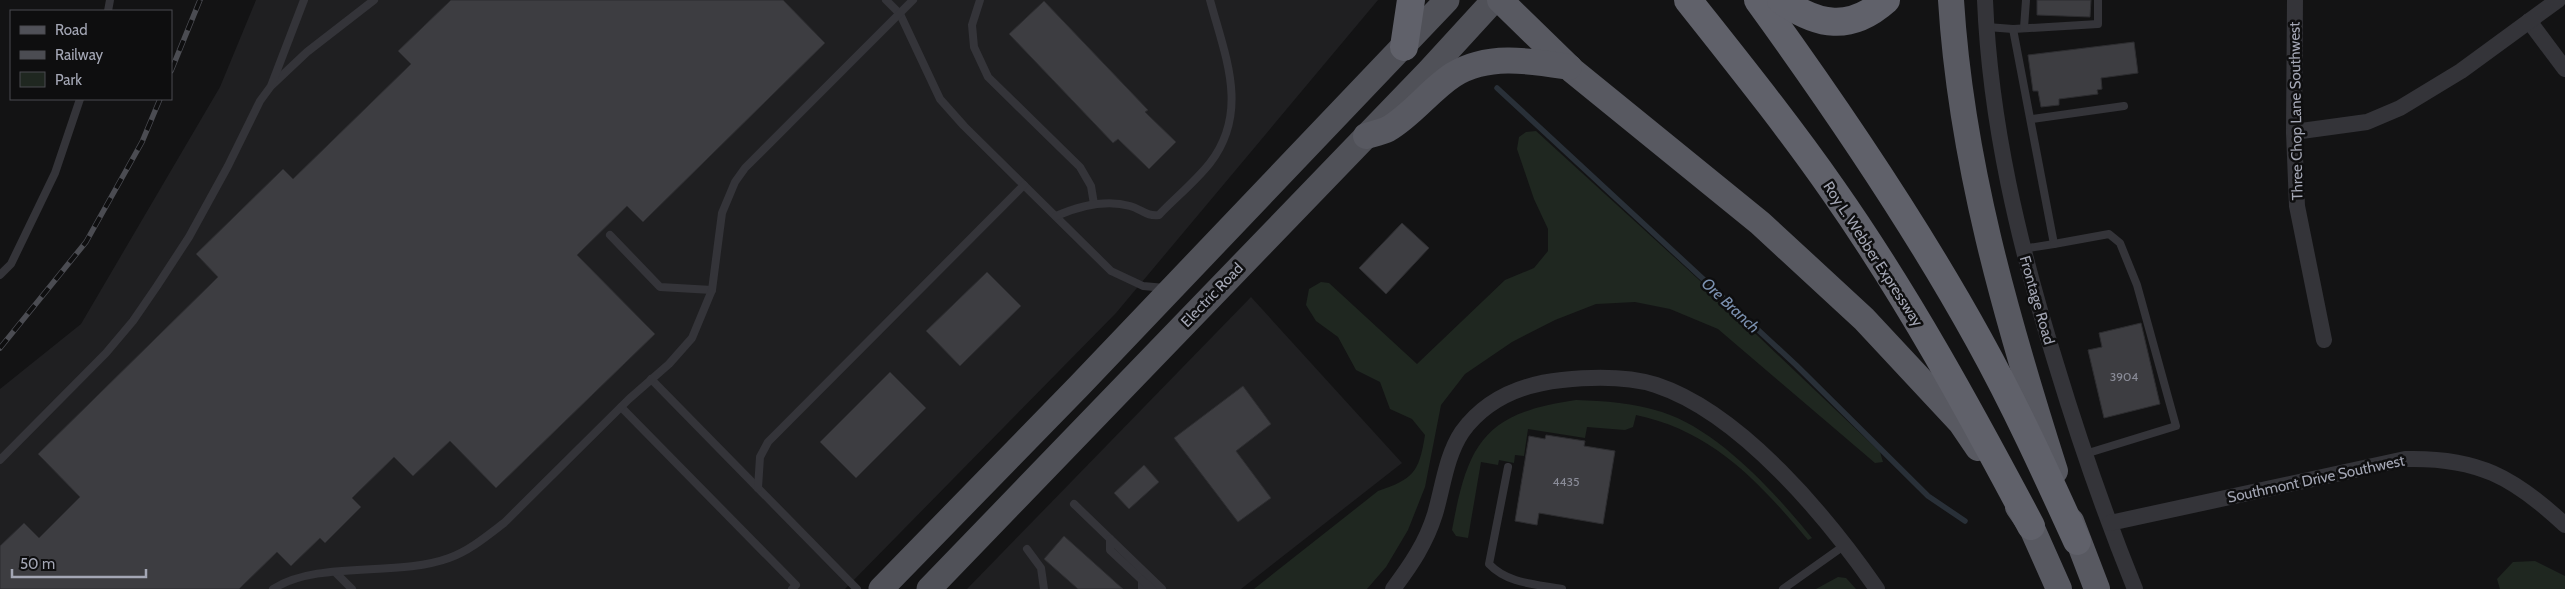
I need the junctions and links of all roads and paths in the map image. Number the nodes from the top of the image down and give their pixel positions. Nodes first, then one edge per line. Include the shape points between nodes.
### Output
1 (304, 0) edge
2 (374, 0) edge
3 (886, 0) edge
4 (913, 0) edge
5 (980, 0) edge
6 (1210, 0) edge
7 (1411, 0) edge
8 (1447, 0) edge
9 (1494, 0) edge
10 (1500, 0) edge
11 (1688, 0) edge
12 (1758, 0) edge
13 (1781, 0) edge
14 (1886, 0) edge
15 (1951, 0) edge
16 (1985, 0) edge
17 (2026, 0) edge
18 (2098, 0) edge
19 (2295, 0) edge
20 (2558, 0) edge
21 (900, 14) junction
22 (2529, 21) junction
23 (1986, 27) junction
24 (2024, 28) junction
25 (2013, 29) junction
26 (1404, 47) junction
27 (1569, 67) junction
28 (2565, 69) edge
29 (271, 86) junction
30 (80, 100) edge
31 (2124, 106) dead end
32 (2032, 119) junction
33 (2294, 132) junction
34 (1366, 136) junction
35 (1024, 185) junction
36 (1094, 204) junction
37 (1056, 216) junction
38 (610, 235) dead end
39 (2054, 244) junction
40 (2022, 249) junction
41 (0, 276) edge
42 (1172, 288) junction
43 (712, 290) junction
44 (2324, 340) dead end
45 (651, 379) junction
46 (621, 407) junction
47 (2085, 454) junction
48 (0, 460) edge
49 (1508, 467) dead end
50 (758, 488) junction
51 (1074, 504) dead end
52 (2110, 523) junction
53 (2565, 525) edge
54 (2031, 526) junction
55 (1110, 539) junction
56 (2077, 541) junction
57 (1846, 544) junction
58 (1027, 549) dead end
59 (336, 573) junction
60 (1142, 580) junction
61 (273, 589) edge
62 (352, 589) edge
63 (792, 589) edge
64 (857, 589) edge
65 (881, 589) edge
66 (929, 589) edge
67 (1044, 589) edge
68 (1142, 589) edge
69 (1152, 589) edge
70 (1162, 589) edge
71 (1393, 589) edge
72 (1562, 589) edge
73 (1783, 589) edge
74 (1877, 589) edge
75 (2059, 589) edge
76 (2097, 589) edge
77 (2135, 589) edge

1 - 29 lane
2 - 29 lane via 307,52
3 - 21 lane
4 - 21 lane
5 - 36 lane via 972,25 974,47 988,77 1080,167 1091,186
6 - 36 lane via 1230,72 1232,96 1227,134 1210,164 1159,215 1150,216 1131,206
7 - 26 highway
8 - 26 main road
9 - 34 main road, Electric Road
10 - 27 highway
11 - 54 highway, Roy L. Webber Expressway via 1834,190 1955,384
12 - 56 highway via 1944,278 2033,444
13 - 14 highway via 1826,23 1859,18
15 - 56 highway via 1961,102 1995,270
16 - 23 street, Frontage Road
17 - 24 lane
18 - 24 lane via 2098,24
19 - 33 street, Three Chop Lane Southwest
20 - 22 street
21 - 35 lane via 940,100
21 - 43 lane via 745,168 735,182 722,213
22 - 28 street
22 - 33 street via 2461,72 2385,116 2367,122
23 - 25 lane
23 - 40 street, Frontage Road via 2004,161
24 - 25 lane
25 - 32 lane
26 - 42 main road
27 - 34 highway via 1531,61 1480,64 1454,75 1388,129
27 - 54 highway via 1760,224 1864,318 1961,424
29 - 48 lane via 260,101 189,237 133,321
30 - 41 lane via 54,173 11,264
31 - 32 lane
32 - 39 lane
33 - 44 street, Three Chop Lane Southwest via 2297,206
34 - 66 main road, Electric Road
35 - 37 lane
35 - 50 lane via 768,442 760,456
36 - 37 lane
37 - 42 lane via 1111,272 1143,286
38 - 43 lane via 660,287
39 - 40 lane
39 - 47 lane via 2108,234 2120,243 2137,285 2176,426
40 - 47 street, Frontage Road
42 - 65 main road
43 - 45 lane via 692,338
45 - 46 lane
45 - 50 lane
46 - 59 lane via 482,541 450,558 428,564
46 - 63 lane via 796,585
47 - 52 street, Frontage Road
49 - 72 lane via 1489,564 1512,580
50 - 64 lane
51 - 55 lane
52 - 53 street, Southmont Drive Southwest via 2406,459 2429,459 2478,467 2508,480 2536,498
52 - 77 street, Frontage Road
54 - 75 highway
55 - 60 lane via 1110,550
55 - 70 lane
56 - 76 highway
57 - 71 street via 1786,476 1714,413 1655,385 1594,376 1534,383 1490,403 1462,433 1443,476 1435,514 1420,552
57 - 73 lane
57 - 74 street
58 - 67 lane via 1041,568
59 - 61 lane via 288,580
59 - 62 lane
60 - 68 lane
60 - 69 lane

